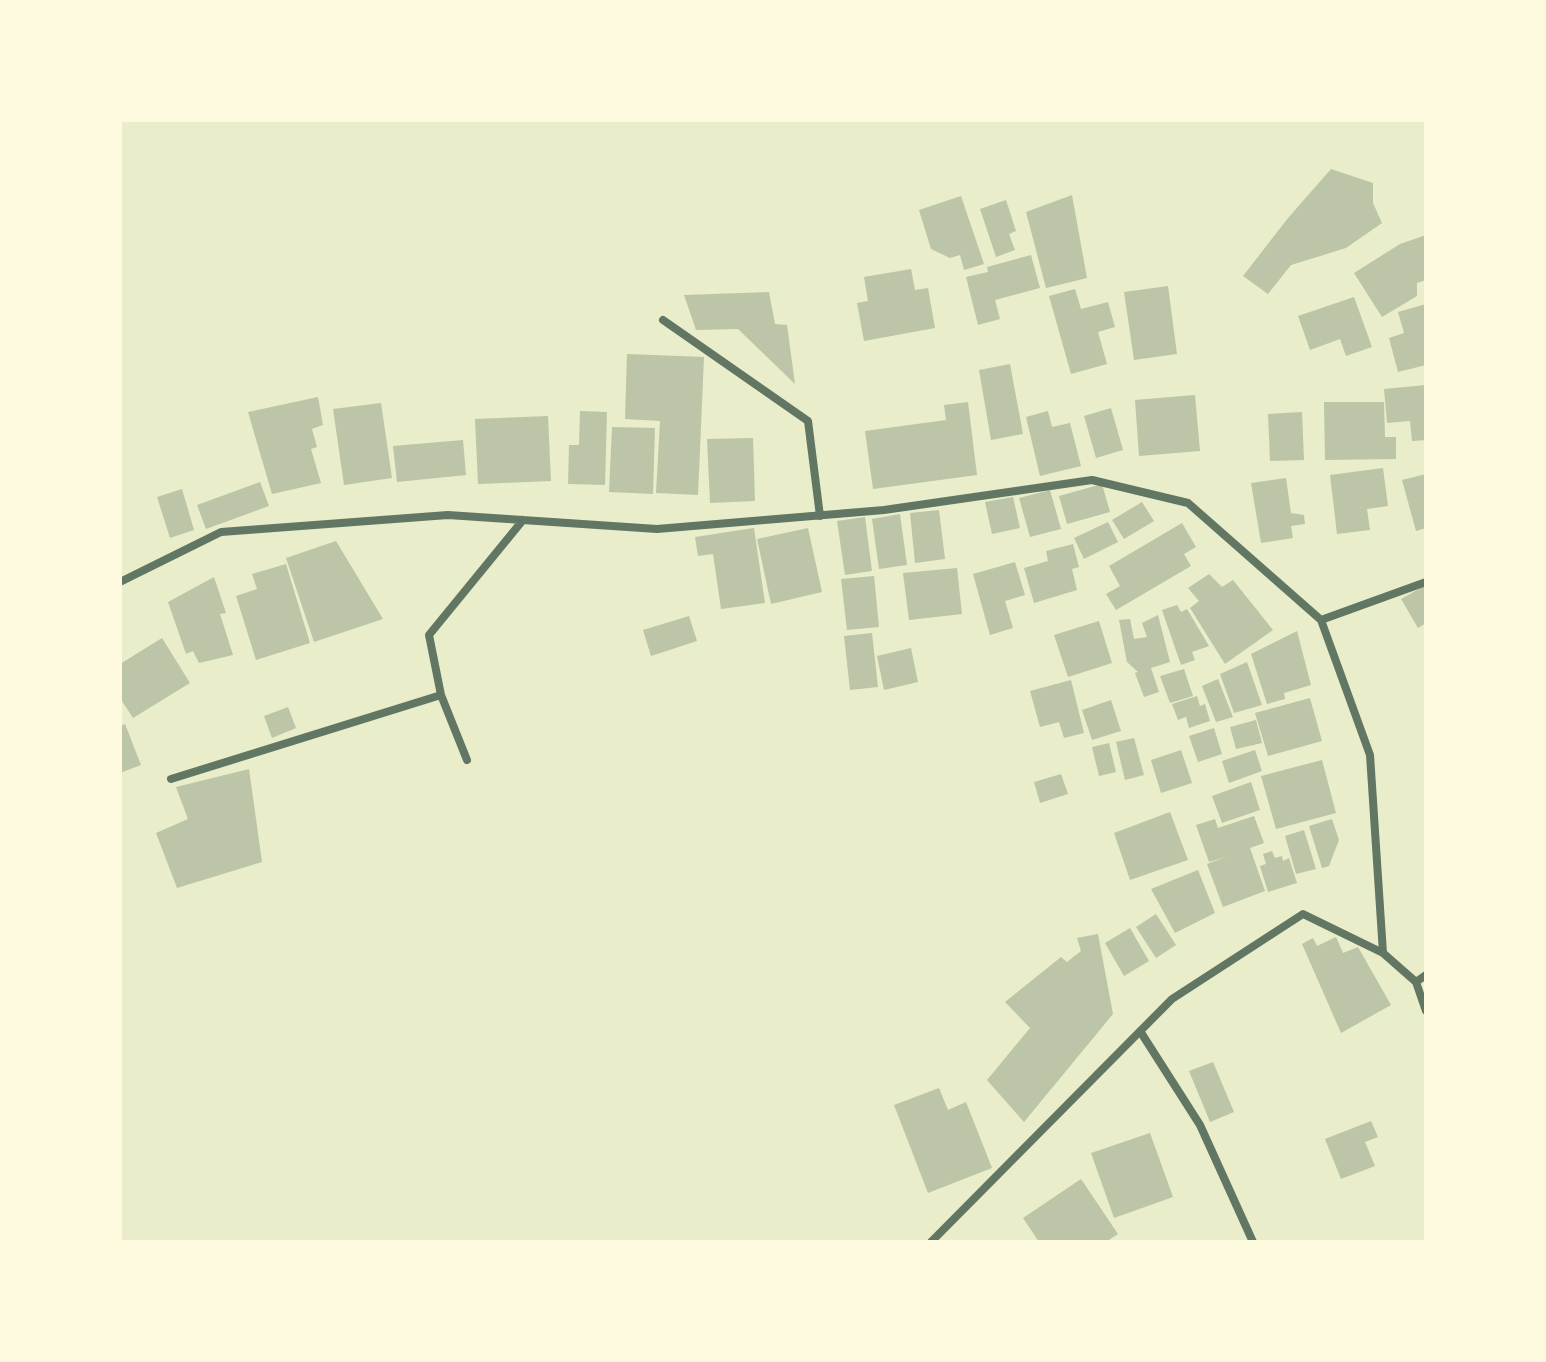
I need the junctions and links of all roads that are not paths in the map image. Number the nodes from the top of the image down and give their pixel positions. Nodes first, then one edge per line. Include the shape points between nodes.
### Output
1 (663, 320) dead end
2 (820, 516) junction
3 (523, 520) junction
4 (120, 582) edge
5 (1426, 582) edge
6 (1321, 620) junction
7 (441, 695) junction
8 (467, 760) dead end
9 (171, 779) dead end
10 (1383, 953) junction
11 (1426, 975) edge
12 (1416, 982) junction
13 (1426, 1011) edge
14 (1140, 1031) junction
15 (931, 1242) edge
16 (1253, 1242) edge

1 - 2 street via 808,421
2 - 3 street via 657,529
2 - 6 street via 1092,480 1188,503
3 - 4 street via 448,515 221,532
3 - 7 street via 429,635
5 - 6 street
6 - 10 street via 1370,755
7 - 8 street
7 - 9 street
10 - 12 street
10 - 14 street via 1303,914 1172,999
11 - 12 street
12 - 13 street
14 - 15 street
14 - 16 street via 1200,1125

